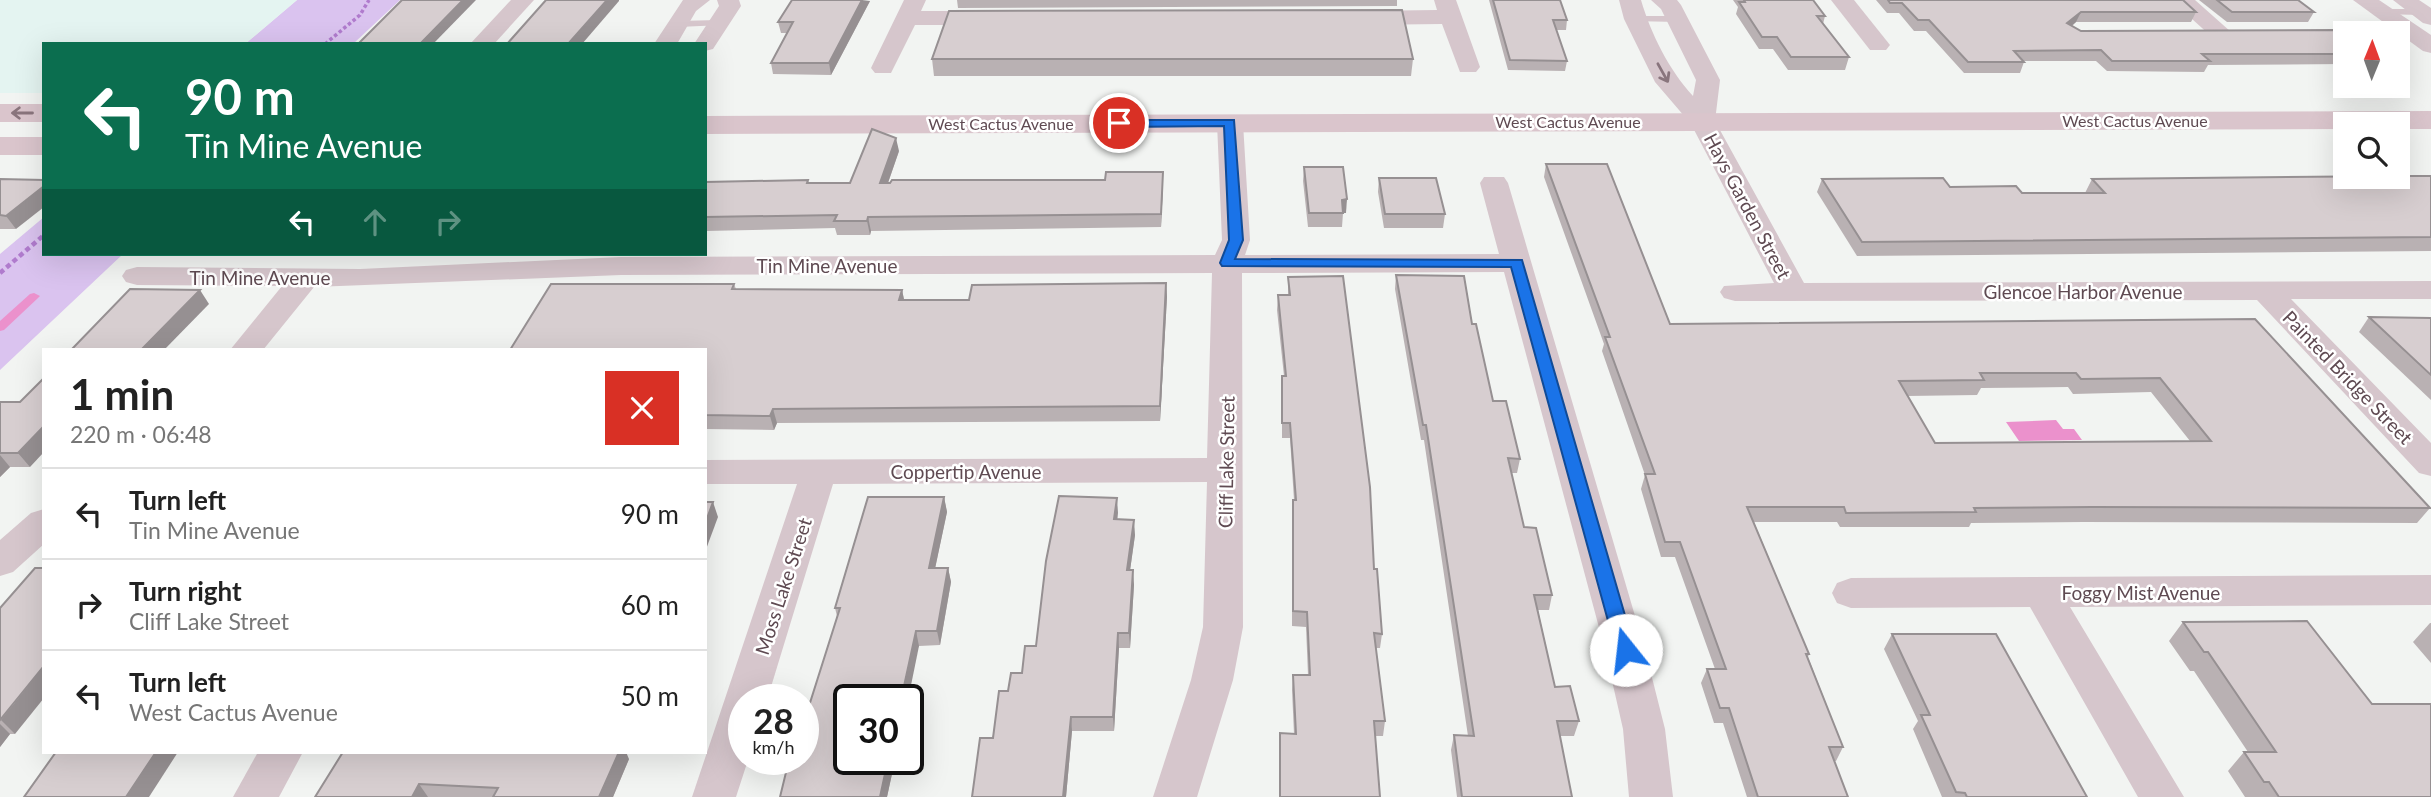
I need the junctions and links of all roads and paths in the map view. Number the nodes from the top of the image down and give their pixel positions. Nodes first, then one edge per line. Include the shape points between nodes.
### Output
1 (369, 0) edge
2 (523, 0) edge
3 (699, 0) edge
4 (729, 0) edge
5 (1662, 0) edge
6 (1842, 0) edge
7 (2182, 0) edge
8 (2404, 0) edge
9 (2373, 6) edge
10 (912, 9) edge
11 (1449, 9) edge
12 (1632, 10) edge
13 (2427, 15) edge
14 (1020, 18) edge
15 (1339, 18) edge
16 (1678, 19) junction
17 (718, 23) junction
18 (679, 24) junction
19 (2181, 32) edge
20 (2220, 32) junction
21 (2247, 32) edge
22 (327, 42) edge
23 (483, 42) edge
24 (666, 42) edge
25 (706, 42) edge
26 (1878, 45) dead end
27 (2431, 46) edge
28 (1468, 66) dead end
29 (883, 68) dead end
30 (0, 113) edge
31 (42, 113) edge
32 (2431, 120) edge
33 (1702, 121) junction
34 (1230, 123) junction
35 (707, 125) edge
36 (0, 146) edge
37 (42, 146) edge
38 (1494, 183) dead end
39 (42, 237) edge
40 (542, 259) edge
41 (1227, 263) junction
42 (1517, 263) junction
43 (0, 273) edge
44 (137, 276) dead end
45 (306, 277) junction
46 (2265, 290) junction
47 (2431, 290) edge
48 (1735, 292) dead end
49 (1794, 292) junction
50 (248, 348) edge
51 (2431, 464) edge
52 (1227, 470) junction
53 (707, 472) edge
54 (820, 472) junction
55 (42, 524) edge
56 (0, 562) edge
57 (2431, 590) edge
58 (2041, 592) junction
59 (1850, 593) dead end
60 (751, 684) edge
61 (281, 754) edge
62 (728, 755) edge
63 (254, 797) edge
64 (714, 797) edge
65 (1175, 797) edge
66 (1651, 797) edge
67 (2162, 797) edge

1 - 22 path via 360,15
2 - 23 street
3 - 18 street via 687,7
4 - 17 street
5 - 16 street
6 - 26 street
7 - 20 street
8 - 13 street
9 - 13 lane
9 - 27 street
10 - 14 street
10 - 29 street
11 - 15 street
11 - 28 street
12 - 16 lane
12 -> 33 street, Hays Garden Street via 1667,82
16 - 33 street via 1709,80
17 - 18 lane
17 - 25 street
18 - 24 street
19 - 20 street
20 - 21 street
31 -> 30 main road
32 - 33 main road, West Cactus Avenue
33 - 34 main road, West Cactus Avenue
33 - 49 street, Hays Garden Street
34 - 35 main road, West Cactus Avenue
34 - 41 street, Cliff Lake Street via 1236,240
36 - 37 main road
38 - 42 street
39 - 43 path
40 - 41 street, Tin Mine Avenue via 621,266
40 - 45 street, Tin Mine Avenue
41 - 42 street, Tin Mine Avenue
41 - 52 street, Cliff Lake Street
42 - 66 street via 1626,650 1643,729
44 - 45 street, Tin Mine Avenue
45 - 50 street
46 - 47 street, Glencoe Harbor Avenue
46 - 49 street, Glencoe Harbor Avenue
46 - 51 street, Painted Bridge Street
48 - 49 street, Glencoe Harbor Avenue
52 - 54 street, Coppertip Avenue
52 - 65 street, Cliff Lake Street via 1223,627 1212,680
53 - 54 street, Coppertip Avenue
54 - 60 street, Moss Lake Street
55 - 56 street
57 - 58 street, Foggy Mist Avenue
58 - 59 street, Foggy Mist Avenue
58 - 67 street
61 - 63 street
62 - 64 street

